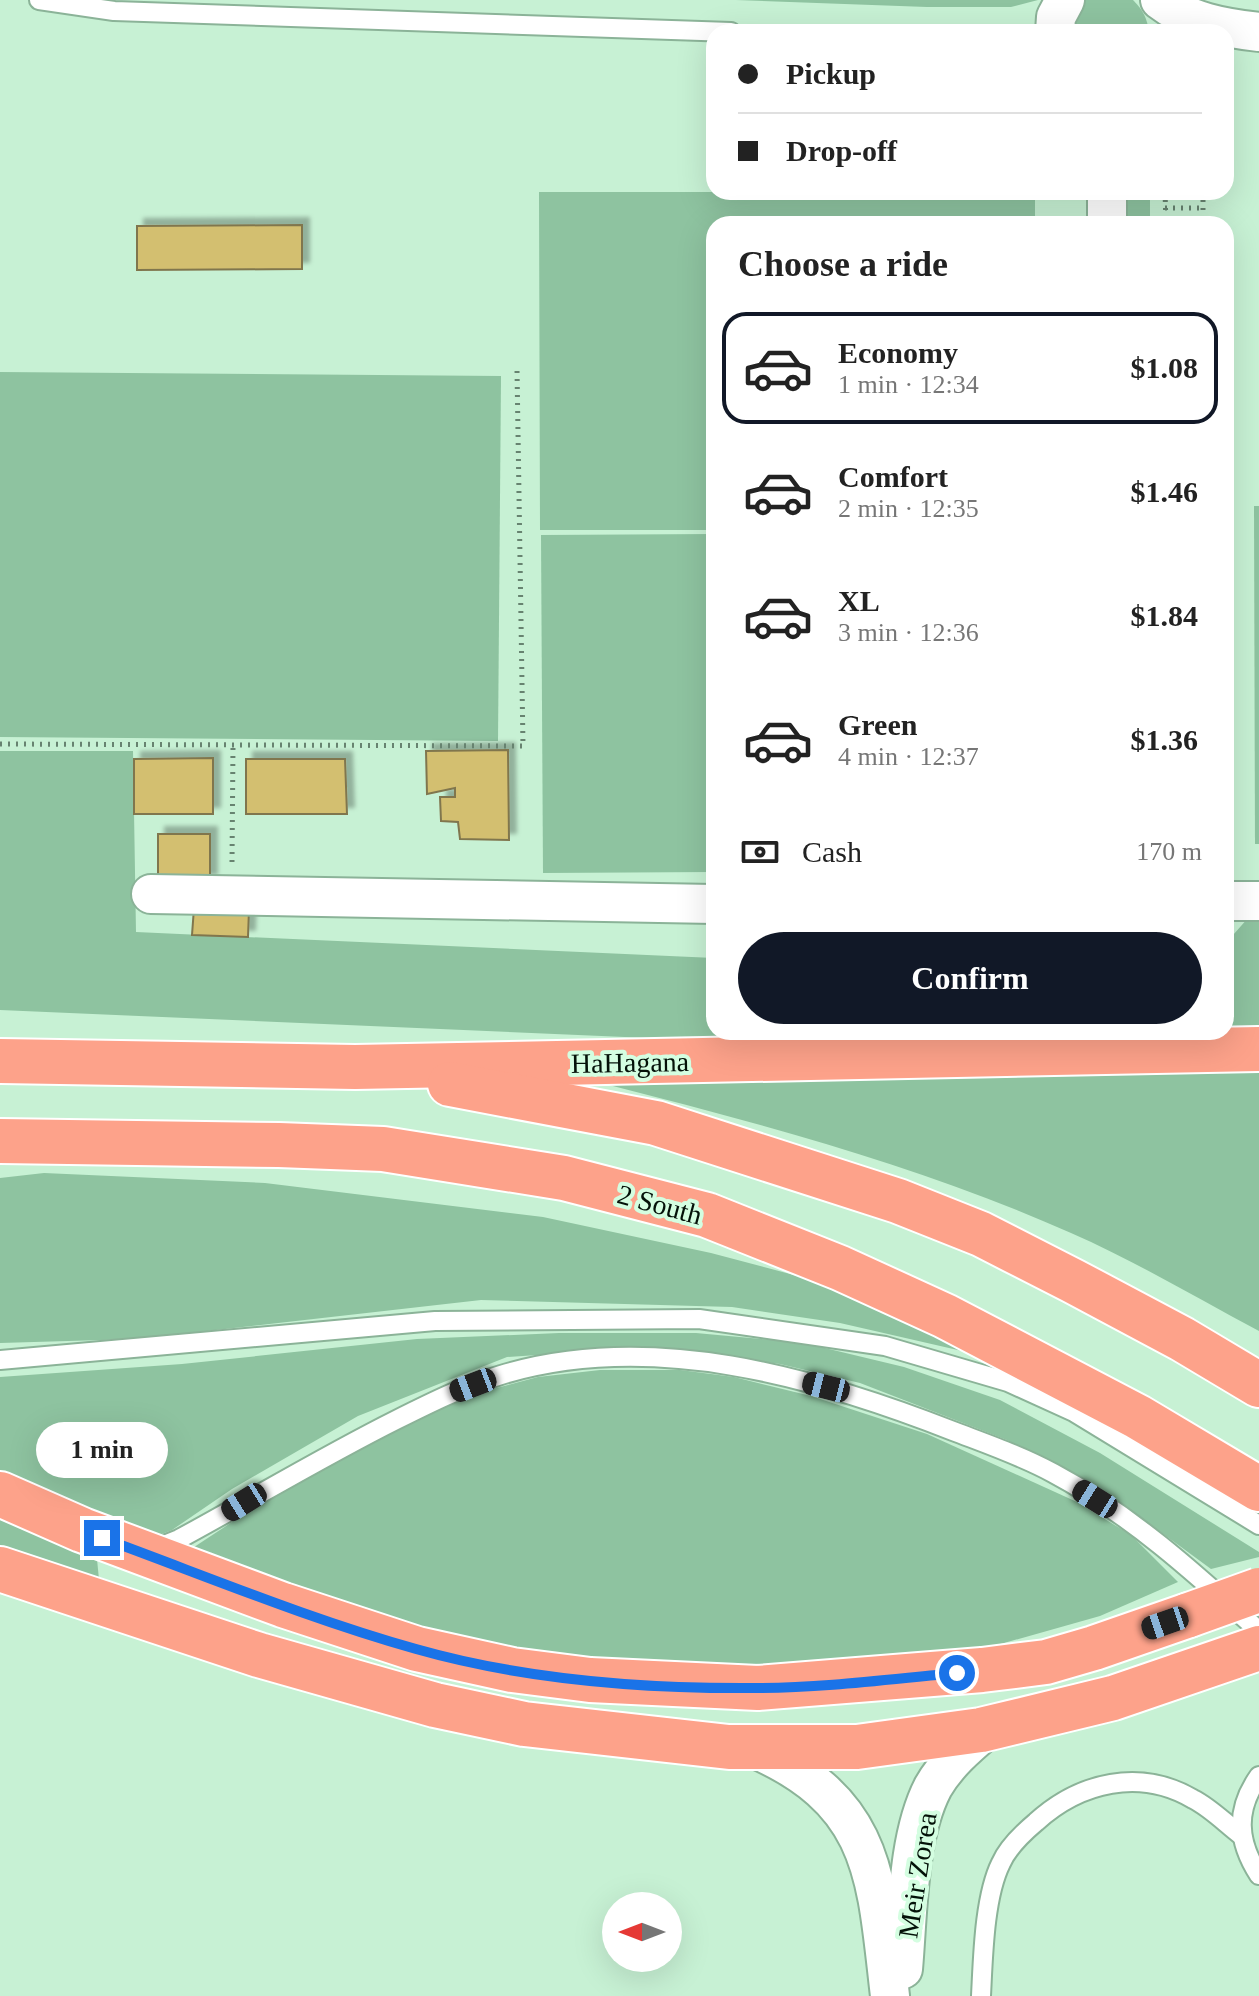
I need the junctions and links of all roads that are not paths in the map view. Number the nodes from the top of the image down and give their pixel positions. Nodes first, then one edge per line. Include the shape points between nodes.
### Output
1 (39, 0) edge
2 (1158, 0) edge
3 (1164, 24) edge
4 (1211, 24) edge
5 (1234, 28) edge
6 (706, 31) edge
7 (1259, 32) edge
8 (1259, 40) edge
9 (1234, 45) edge
10 (151, 894) dead end
11 (1234, 901) edge
12 (1259, 901) edge
13 (706, 904) edge
14 (1259, 1049) edge
15 (0, 1061) edge
16 (355, 1067) junction
17 (0, 1141) edge
18 (110, 1143) junction
19 (0, 1159) edge
20 (0, 1360) edge
21 (1259, 1385) edge
22 (1259, 1489) edge
23 (0, 1494) edge
24 (1259, 1525) edge
25 (143, 1553) junction
26 (0, 1569) edge
27 (1259, 1590) edge
28 (1259, 1631) edge
29 (1259, 1648) edge
30 (987, 1729) junction
31 (753, 1748) junction
32 (1259, 1776) edge
33 (1242, 1836) junction
34 (1259, 1875) edge
35 (890, 1996) edge
36 (900, 1996) edge
37 (981, 1996) edge

1 - 6 lane via 114,11
2 - 3 street
2 - 4 street
5 - 7 street
8 - 9 street
10 - 13 street
11 - 12 street
14 - 16 highway, HaHagana
15 - 16 highway, HaHagana
16 - 21 highway via 656,1123 898,1201 981,1234
17 - 18 highway, 2 South
18 - 19 highway
18 - 22 highway, 2 South via 383,1149 564,1178 707,1215 970,1328 1138,1417
20 - 24 lane via 435,1321 699,1319 885,1346 1008,1382 1074,1412
23 - 25 highway
25 - 27 highway, bridge via 417,1649 512,1670 605,1681 758,1688 1046,1662
25 - 28 lane via 179,1539 336,1450 445,1396 543,1364 644,1356 763,1372 850,1393 1054,1473 1183,1561
26 - 31 highway via 259,1655 435,1705 524,1724
29 - 30 highway via 1113,1698
30 - 31 highway via 857,1747
30 - 36 street, Meir Zorea via 948,1765 922,1816 912,1864
31 - 35 street, Meir Zorea via 800,1774 843,1812 859,1834 879,1908
32 - 33 lane via 1242,1813
33 - 34 lane
33 - 37 lane via 1194,1799 1140,1780 1075,1793 1021,1835 1000,1863 987,1913

